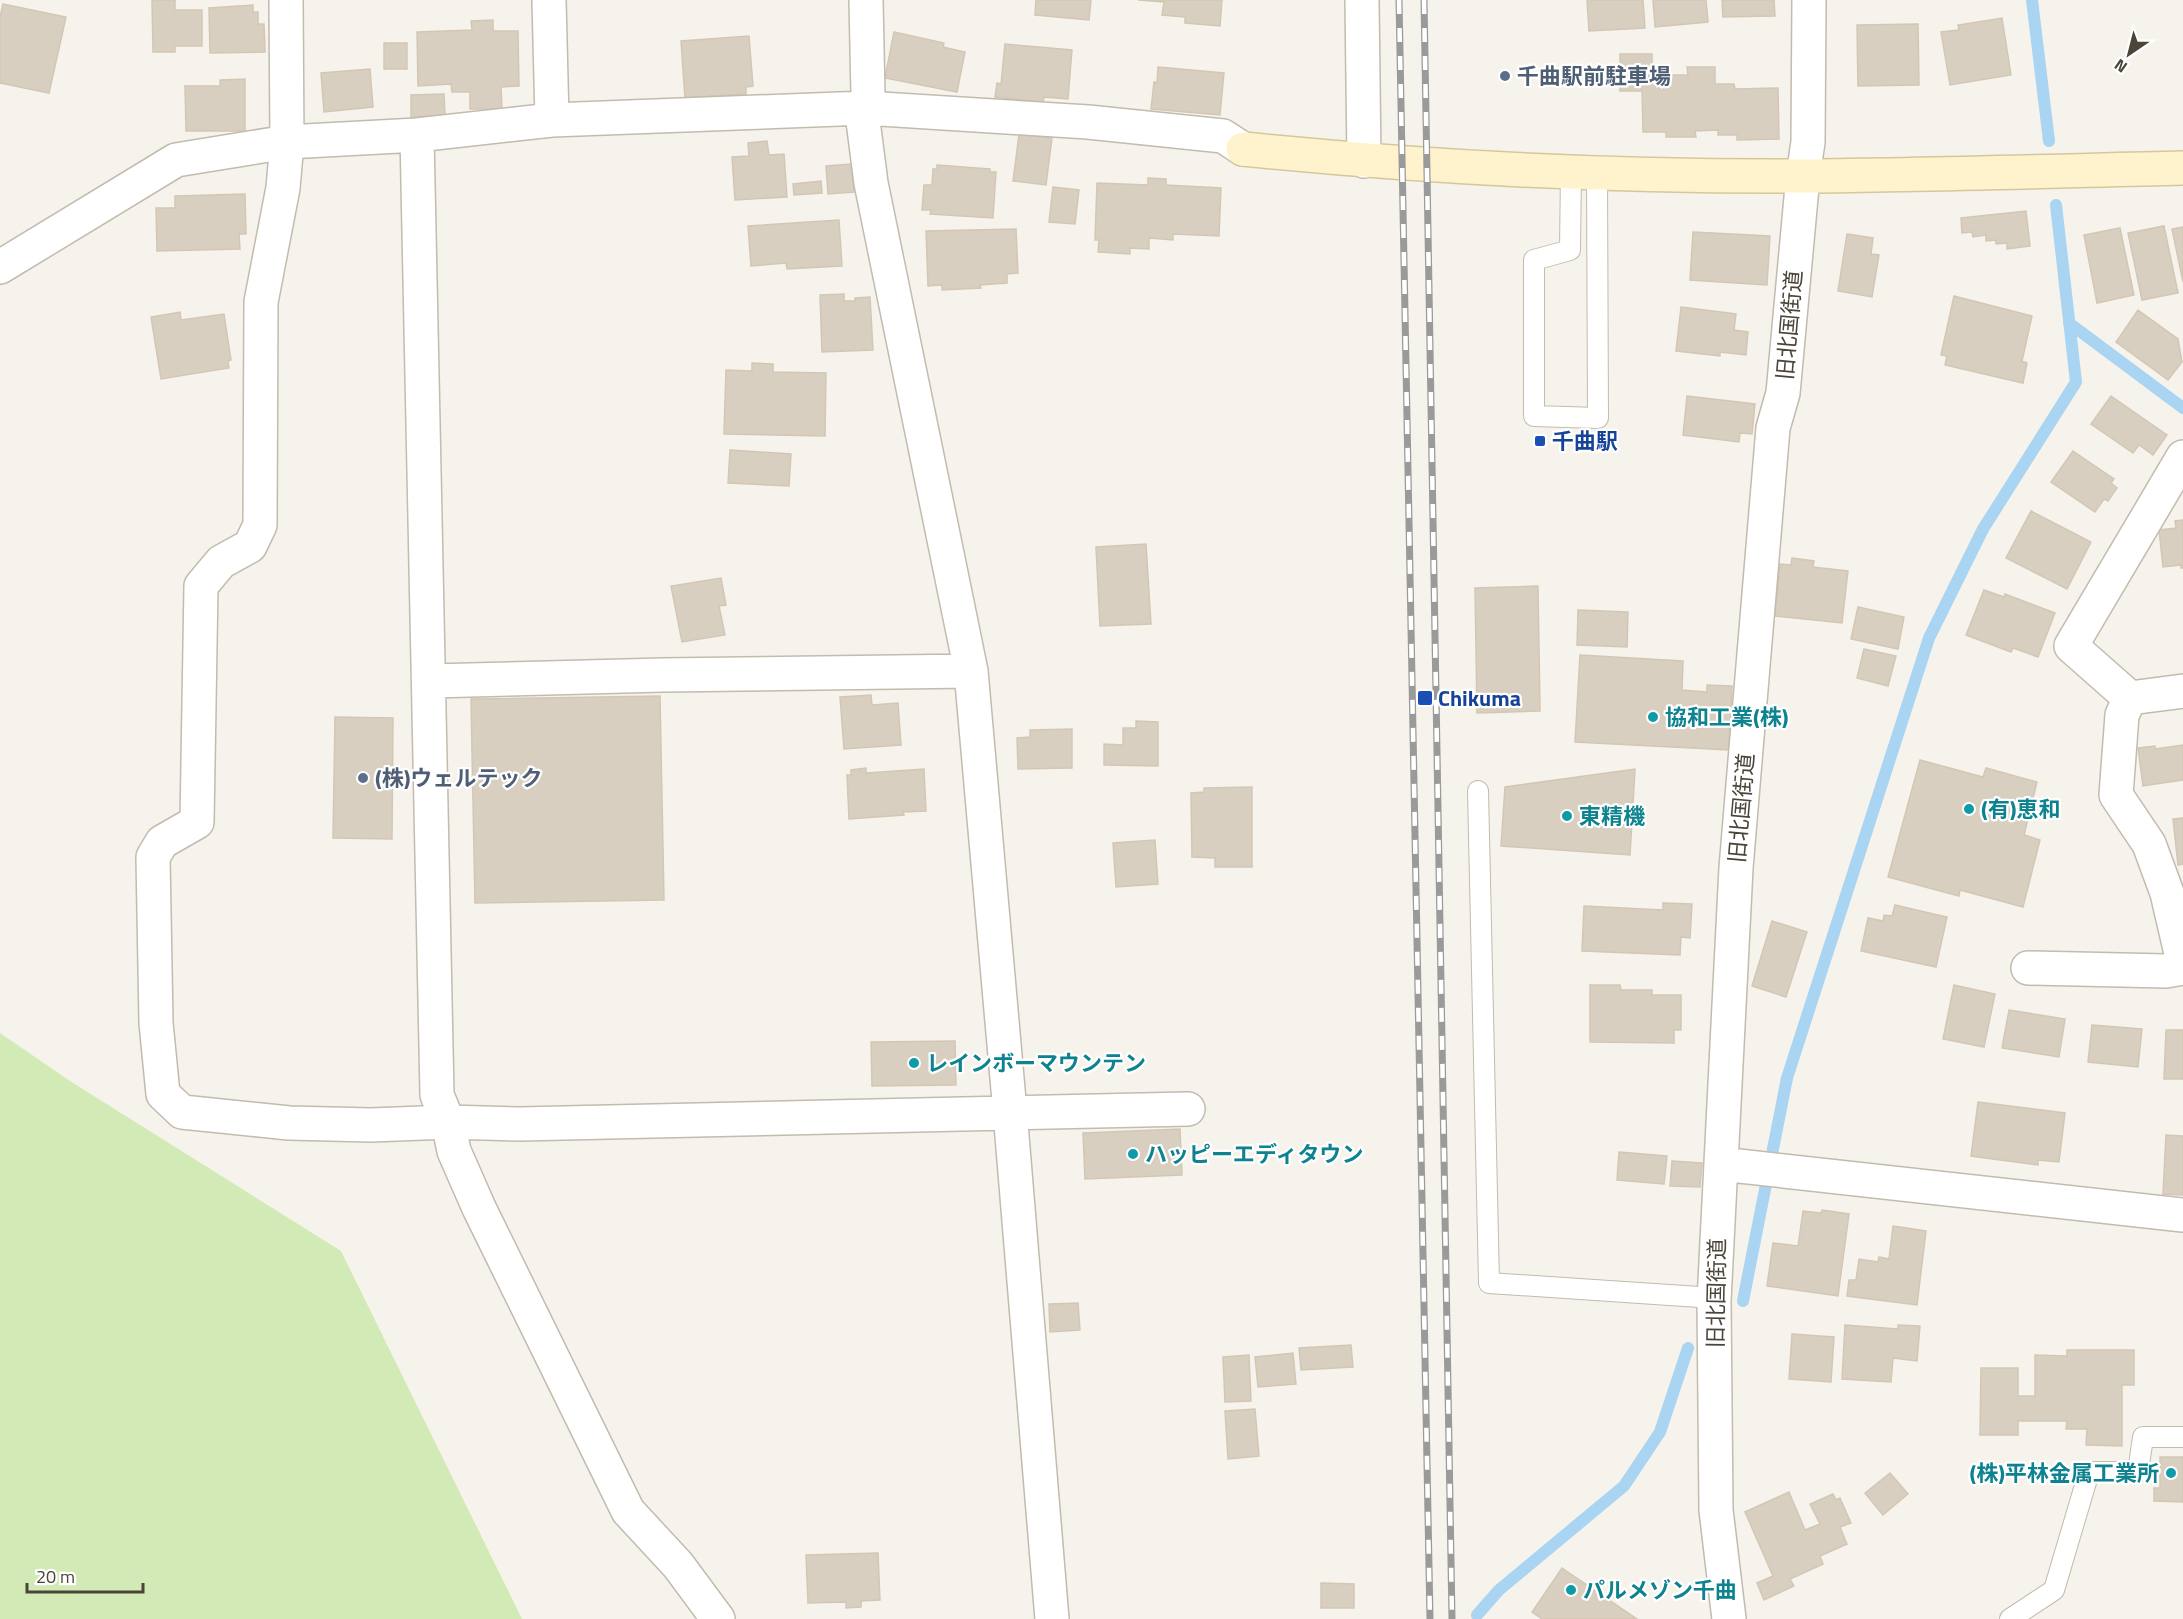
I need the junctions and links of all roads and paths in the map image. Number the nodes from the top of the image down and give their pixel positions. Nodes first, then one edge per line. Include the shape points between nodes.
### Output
1 (286, 0) edge
2 (549, 0) edge
3 (866, 0) edge
4 (1362, 0) edge
5 (1809, 0) edge
6 (865, 108) junction
7 (552, 120) junction
8 (417, 135) junction
9 (287, 142) junction
10 (1364, 161) junction
11 (2183, 168) edge
12 (1584, 172) junction
13 (1803, 176) junction
14 (0, 267) edge
15 (2183, 457) edge
16 (970, 671) junction
17 (430, 681) junction
18 (2183, 691) edge
19 (2130, 698) junction
20 (1478, 791) dead end
21 (2183, 962) edge
22 (2028, 968) dead end
23 (2183, 968) edge
24 (1188, 1109) dead end
25 (1010, 1112) junction
26 (448, 1122) junction
27 (1736, 1166) junction
28 (2183, 1215) edge
29 (1714, 1298) junction
30 (2183, 1437) edge
31 (718, 1619) edge
32 (1052, 1619) edge
33 (1729, 1619) edge
34 (2010, 1619) edge

1 - 9 street
2 - 7 street
3 - 6 street
4 - 10 street
5 - 13 street, 旧北国街道 via 1808,142
6 - 7 street
6 - 10 street via 1088,122 1223,136 1243,149
6 - 16 street via 863,121 871,183
7 - 8 street
8 - 9 street
8 - 17 street
9 - 14 street via 176,160
9 - 26 street via 283,188 261,302 260,525 250,546 221,562 201,586 197,822 162,842 153,857 156,1023 163,1095 182,1112 289,1123
10 - 12 street
11 - 13 street
12 - 12 lane via 1598,418 1534,416 1534,260 1570,250
12 - 13 street
13 - 27 street, 旧北国街道 via 1783,393 1773,428 1736,868
15 - 19 street via 2071,645
16 - 17 street
16 - 25 street
17 - 26 street via 437,1095
18 - 19 street
19 - 21 street via 2122,715 2116,795 2149,844 2167,893
20 - 29 lane via 1489,1283
22 - 23 street
24 - 25 street
25 - 26 street via 520,1124
25 - 32 street
26 - 31 street via 454,1150 479,1208 628,1511 678,1565
27 - 28 street
27 - 29 street, 旧北国街道
29 - 33 street, 旧北国街道 via 1716,1510
30 - 34 lane via 2143,1437 2138,1472 2089,1472 2054,1590

